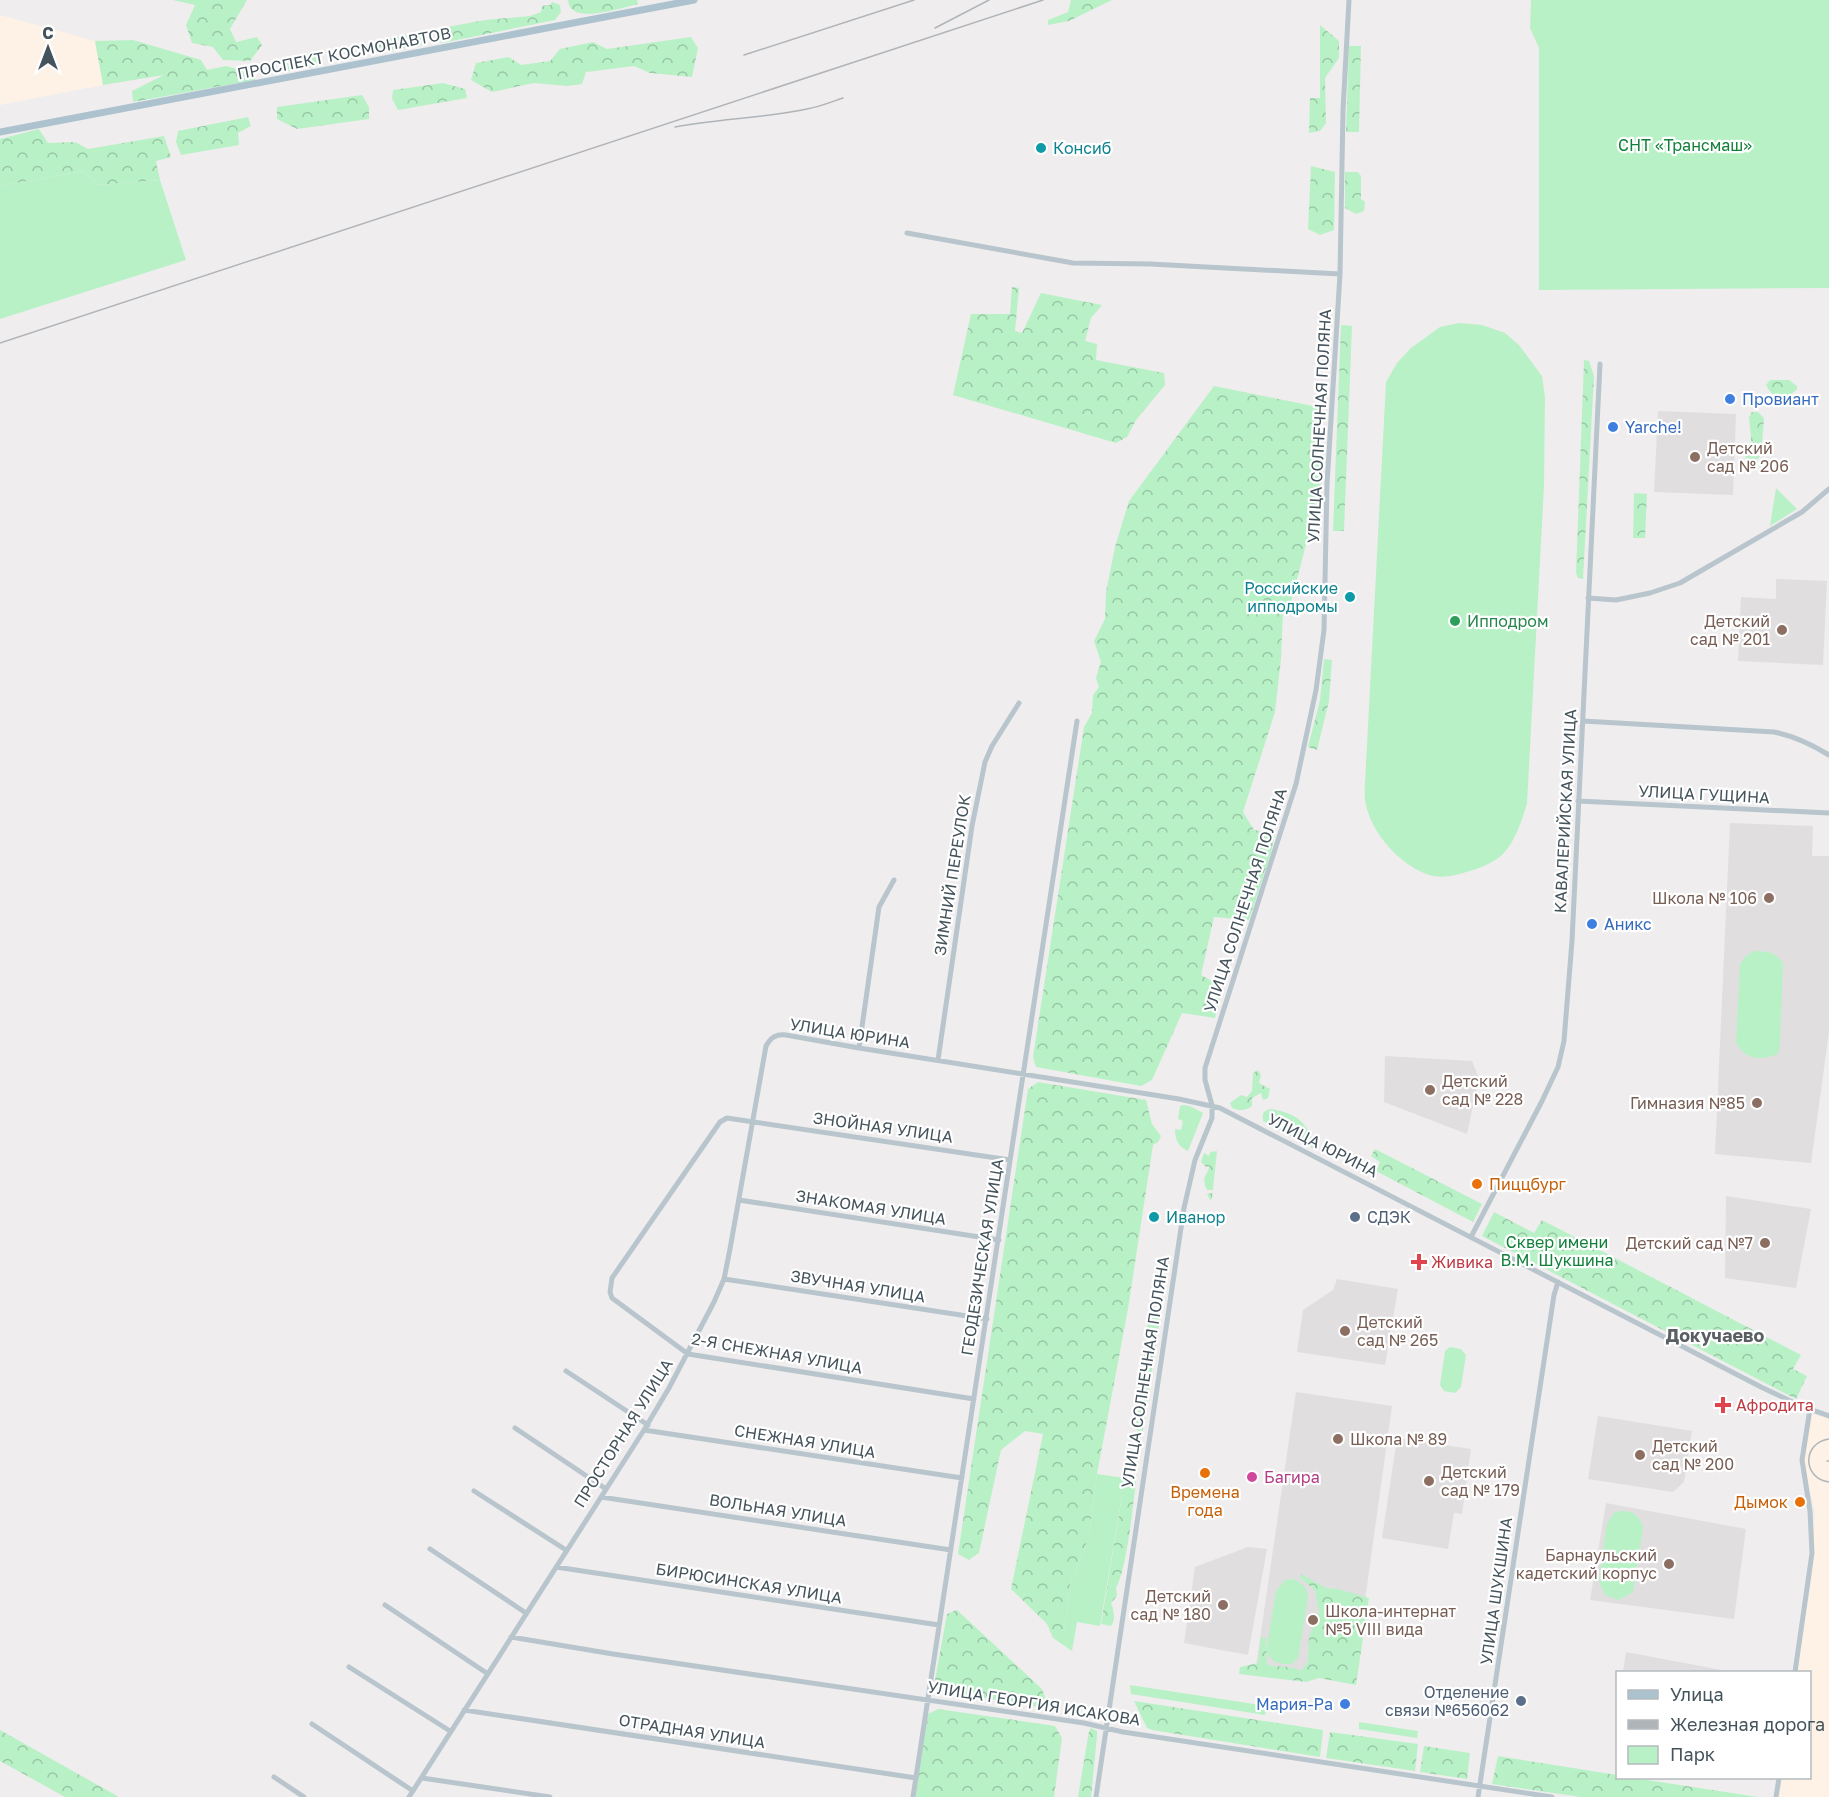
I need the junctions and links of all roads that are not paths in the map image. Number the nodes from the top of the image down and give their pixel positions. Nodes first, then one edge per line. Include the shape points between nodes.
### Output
1 (694, 0) edge
2 (1349, 0) edge
3 (0, 132) edge
4 (907, 232) dead end
5 (1340, 274) junction
6 (1600, 364) dead end
7 (1829, 489) edge
8 (1588, 598) junction
9 (1019, 703) dead end
10 (1077, 721) dead end
11 (1582, 721) junction
12 (1829, 756) edge
13 (1578, 801) junction
14 (1829, 813) edge
15 (894, 880) dead end
16 (766, 1046) joint
17 (859, 1048) junction
18 (938, 1060) junction
19 (1024, 1075) junction
20 (1212, 1106) junction
21 (752, 1121) junction
22 (1010, 1160) junction
23 (739, 1200) junction
24 (1471, 1237) junction
25 (999, 1240) junction
26 (612, 1278) joint
27 (724, 1279) junction
28 (1558, 1282) junction
29 (987, 1319) junction
30 (688, 1354) junction
31 (566, 1371) dead end
32 (974, 1399) junction
33 (1810, 1409) junction
34 (1829, 1416) edge
35 (646, 1427) junction
36 (515, 1428) dead end
37 (962, 1478) junction
38 (606, 1489) junction
39 (474, 1491) dead end
40 (601, 1497) junction
41 (430, 1549) dead end
42 (566, 1550) junction
43 (951, 1550) junction
44 (556, 1567) junction
45 (385, 1605) dead end
46 (526, 1613) junction
47 (939, 1625) junction
48 (511, 1637) junction
49 (349, 1667) dead end
50 (1795, 1671) edge
51 (488, 1674) junction
52 (928, 1700) junction
53 (464, 1710) junction
54 (312, 1724) dead end
55 (1106, 1729) junction
56 (450, 1731) junction
57 (274, 1777) dead end
58 (422, 1778) junction
59 (916, 1778) junction
60 (1779, 1779) edge
61 (1480, 1786) junction
62 (411, 1794) edge
63 (304, 1797) edge
64 (550, 1797) edge
65 (913, 1797) edge
66 (1096, 1797) edge
67 (1478, 1797) edge
68 (1552, 1797) edge
69 (1776, 1797) edge

1 - 3 main road, ПРОСПЕКТ КОСМОНАВТОВ
2 - 5 street, УЛИЦА СОЛНЕЧНАЯ ПОЛЯНА
4 - 5 street via 1073,263
5 - 20 street, УЛИЦА СОЛНЕЧНАЯ ПОЛЯНА via 1327,484 1324,630 1316,690 1296,784 1205,1068 1206,1090
6 - 8 street, КАВАЛЕРИЙСКАЯ УЛИЦА
7 - 8 street via 1802,512 1680,582 1616,600
8 - 11 street, КАВАЛЕРИЙСКАЯ УЛИЦА
9 - 18 street, ЗИМНИЙ ПЕРЕУЛОК via 985,762
10 - 19 street, ГЕОДЕЗИЧЕСКАЯ УЛИЦА
11 - 12 street via 1774,732 1808,742
11 - 13 street, КАВАЛЕРИЙСКАЯ УЛИЦА
13 - 14 street, УЛИЦА ГУЩИНА
13 - 24 street, КАВАЛЕРИЙСКАЯ УЛИЦА via 1572,941 1560,1060
15 - 17 street via 879,907
16 - 17 street, УЛИЦА ЮРИНА via 770,1038 786,1035
16 - 21 street, ПРОСТОРНАЯ УЛИЦА
17 - 18 street, УЛИЦА ЮРИНА
18 - 19 street, УЛИЦА ЮРИНА
19 - 20 street, УЛИЦА ЮРИНА
19 - 22 street, ГЕОДЕЗИЧЕСКАЯ УЛИЦА
20 - 24 street, УЛИЦА ЮРИНА
20 - 55 street, УЛИЦА СОЛНЕЧНАЯ ПОЛЯНА via 1212,1118 1195,1160 1184,1208
21 - 22 street, ЗНОЙНАЯ УЛИЦА
21 - 23 street, ПРОСТОРНАЯ УЛИЦА
21 - 26 street, ЗНОЙНАЯ УЛИЦА via 735,1117 720,1122
22 - 25 street, ГЕОДЕЗИЧЕСКАЯ УЛИЦА
23 - 25 street, ЗНАКОМАЯ УЛИЦА
23 - 27 street, ПРОСТОРНАЯ УЛИЦА
24 - 28 street, УЛИЦА ЮРИНА
25 - 29 street, ГЕОДЕЗИЧЕСКАЯ УЛИЦА
26 - 30 street, 2-Я СНЕЖНАЯ УЛИЦА via 612,1298
27 - 29 street, ЗВУЧНАЯ УЛИЦА
27 - 30 street, ПРОСТОРНАЯ УЛИЦА
28 - 33 street, УЛИЦА ЮРИНА
28 - 61 street, УЛИЦА ШУКШИНА
29 - 32 street, ГЕОДЕЗИЧЕСКАЯ УЛИЦА
30 - 32 street, 2-Я СНЕЖНАЯ УЛИЦА
30 - 35 street, ПРОСТОРНАЯ УЛИЦА
31 - 35 street, СНЕЖНАЯ УЛИЦА
32 - 37 street, ГЕОДЕЗИЧЕСКАЯ УЛИЦА
33 - 34 street, УЛИЦА ЮРИНА
33 - 50 street via 1802,1460 1812,1553
35 - 37 street, СНЕЖНАЯ УЛИЦА
35 - 38 street, ПРОСТОРНАЯ УЛИЦА
36 - 38 street
37 - 43 street, ГЕОДЕЗИЧЕСКАЯ УЛИЦА
38 - 40 street, ПРОСТОРНАЯ УЛИЦА
39 - 42 street
40 - 42 street, ПРОСТОРНАЯ УЛИЦА
40 - 43 street, ВОЛЬНАЯ УЛИЦА
41 - 46 street
42 - 44 street, ПРОСТОРНАЯ УЛИЦА
43 - 47 street, ГЕОДЕЗИЧЕСКАЯ УЛИЦА
44 - 46 street, ПРОСТОРНАЯ УЛИЦА
44 - 47 street, БИРЮСИНСКАЯ УЛИЦА
45 - 51 street
46 - 48 street, ПРОСТОРНАЯ УЛИЦА
47 - 52 street, ГЕОДЕЗИЧЕСКАЯ УЛИЦА
48 - 51 street, ПРОСТОРНАЯ УЛИЦА
48 - 52 street, УЛИЦА ГЕОРГИЯ ИСАКОВА
49 - 56 street
51 - 53 street, ПРОСТОРНАЯ УЛИЦА
52 - 55 street, УЛИЦА ГЕОРГИЯ ИСАКОВА
52 - 59 street, ГЕОДЕЗИЧЕСКАЯ УЛИЦА
53 - 56 street, ПРОСТОРНАЯ УЛИЦА
53 - 59 street, ОТРАДНАЯ УЛИЦА
54 - 62 street
55 - 61 street, УЛИЦА ГЕОРГИЯ ИСАКОВА
55 - 66 street, УЛИЦА СОЛНЕЧНАЯ ПОЛЯНА
56 - 58 street, ПРОСТОРНАЯ УЛИЦА
57 - 63 street
58 - 62 street, ПРОСТОРНАЯ УЛИЦА
58 - 64 street
59 - 65 street, ГЕОДЕЗИЧЕСКАЯ УЛИЦА
60 - 69 street
61 - 67 street, УЛИЦА ШУКШИНА
61 - 68 street, УЛИЦА ГЕОРГИЯ ИСАКОВА

